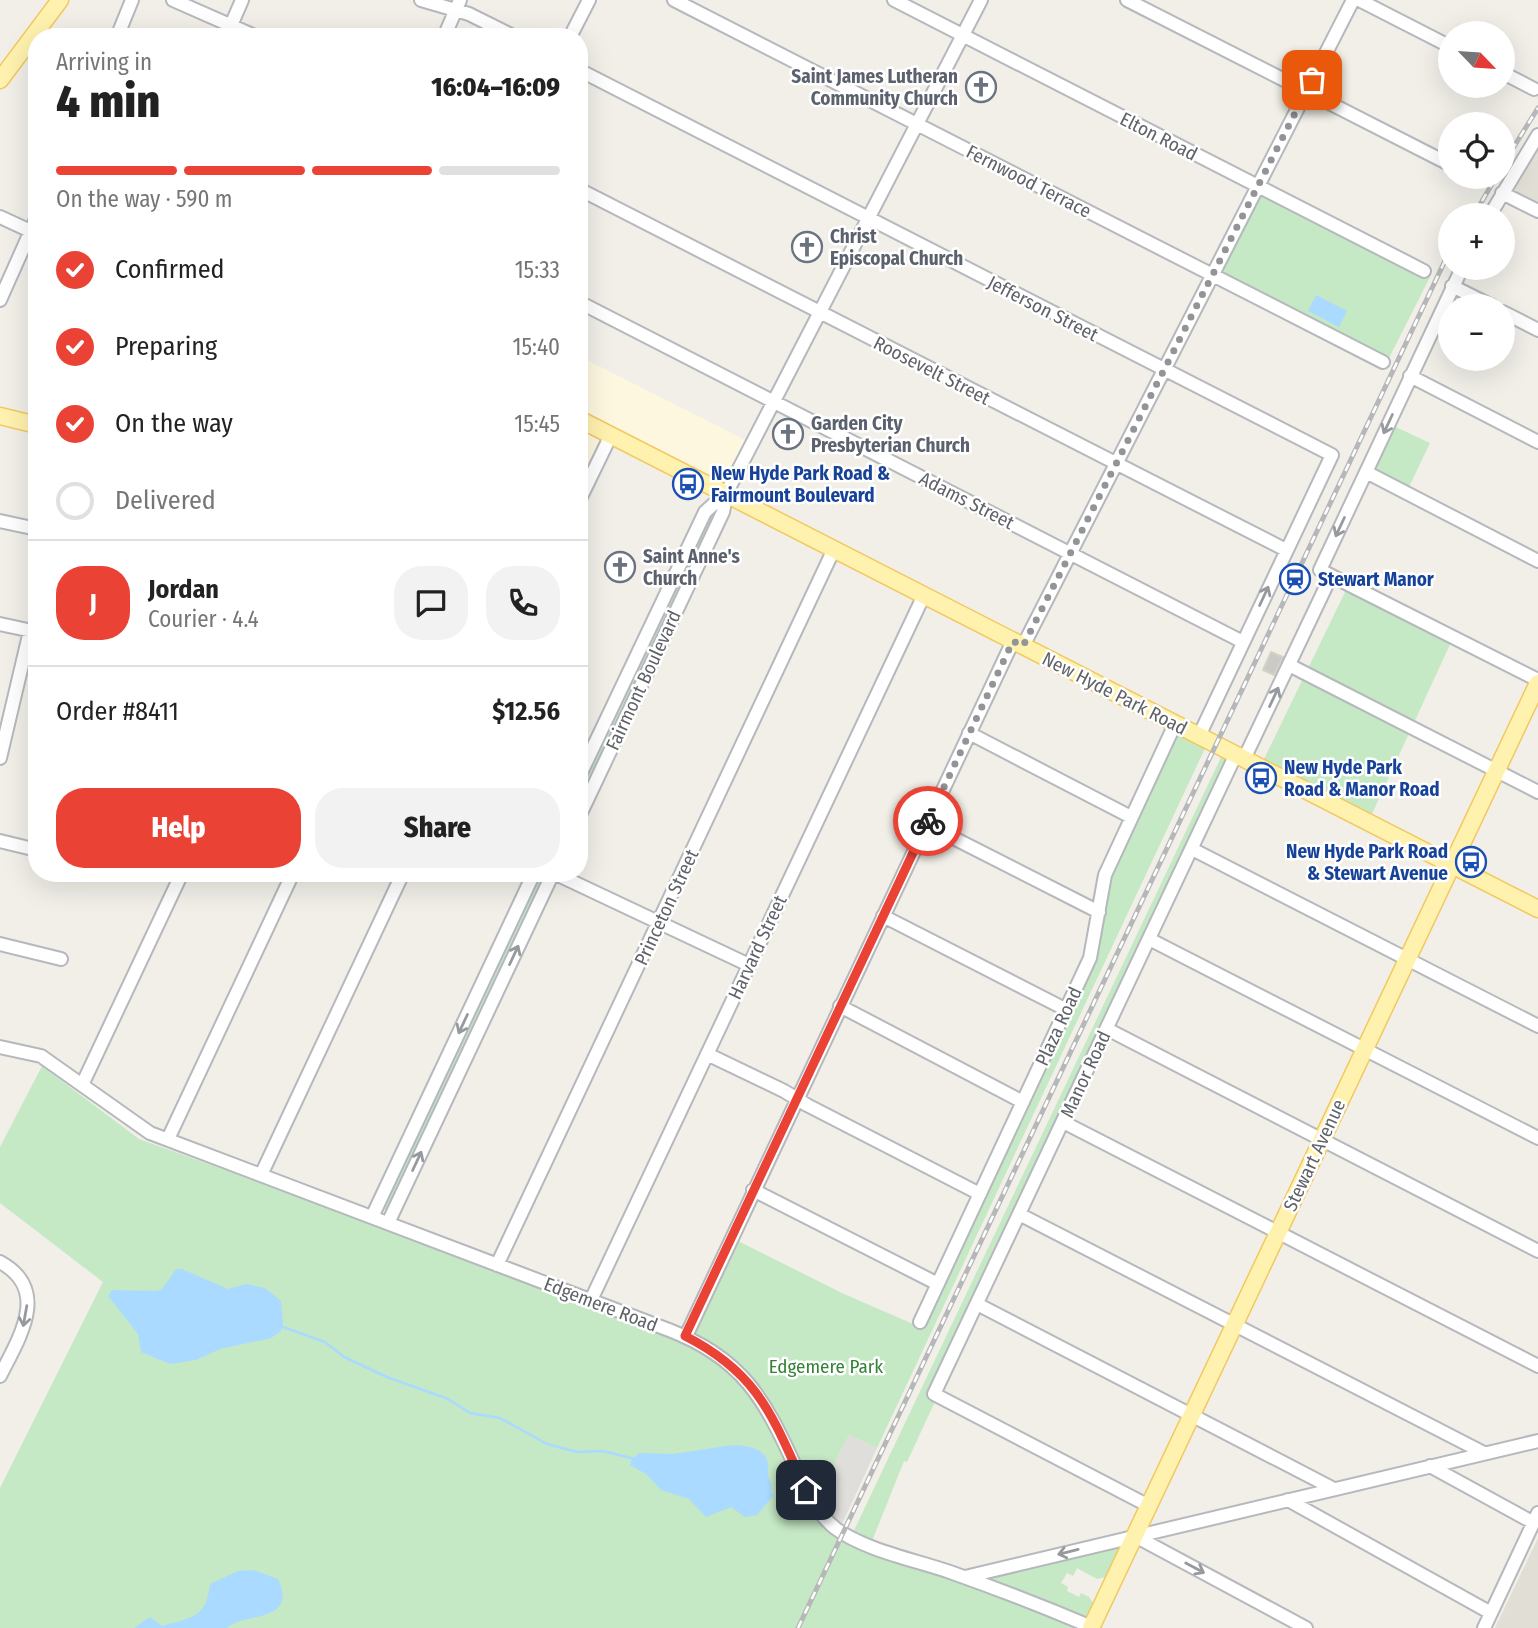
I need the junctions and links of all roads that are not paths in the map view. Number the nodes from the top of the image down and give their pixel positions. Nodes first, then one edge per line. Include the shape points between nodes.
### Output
1 (60, 0) edge
2 (132, 0) edge
3 (173, 0) edge
4 (242, 0) edge
5 (421, 0) edge
6 (589, 0) edge
7 (674, 0) edge
8 (894, 0) edge
9 (981, 0) edge
10 (1127, 0) edge
11 (1353, 0) edge
12 (1359, 0) edge
13 (458, 5) edge
14 (39, 28) edge
15 (121, 28) edge
16 (223, 28) edge
17 (229, 28) edge
18 (448, 28) edge
19 (497, 28) edge
20 (574, 28) edge
21 (963, 35) junction
22 (1438, 40) edge
23 (28, 43) edge
24 (588, 75) edge
25 (0, 80) edge
26 (1516, 80) edge
27 (1534, 89) dead end
28 (1306, 92) junction
29 (917, 124) junction
30 (1538, 135) edge
31 (1438, 158) edge
32 (1258, 186) junction
33 (1502, 193) junction
34 (588, 194) edge
35 (1497, 203) edge
36 (1538, 211) edge
37 (0, 217) edge
38 (868, 218) junction
39 (28, 229) edge
40 (28, 244) edge
41 (1424, 271) dead end
42 (1212, 275) junction
43 (1455, 280) edge
44 (1452, 286) junction
45 (1468, 294) edge
46 (0, 300) edge
47 (588, 307) edge
48 (820, 312) junction
49 (1515, 318) edge
50 (1538, 330) edge
51 (1382, 362) dead end
52 (1164, 369) junction
53 (1410, 376) junction
54 (774, 401) junction
55 (0, 416) edge
56 (28, 423) edge
57 (588, 424) edge
58 (611, 435) junction
59 (1538, 442) edge
60 (1115, 464) junction
61 (1366, 472) junction
62 (588, 482) edge
63 (727, 492) junction
64 (0, 521) edge
65 (28, 527) edge
66 (834, 549) junction
67 (1286, 550) junction
68 (1070, 553) junction
69 (1538, 561) edge
70 (1331, 576) junction
71 (924, 595) junction
72 (0, 624) edge
73 (28, 630) edge
74 (1243, 642) junction
75 (1018, 643) junction
76 (28, 648) edge
77 (1289, 665) junction
78 (1538, 681) edge
79 (1175, 724) junction
80 (4, 727) edge
81 (969, 733) junction
82 (1199, 736) junction
83 (1240, 756) junction
84 (0, 758) edge
85 (588, 758) edge
86 (1496, 771) junction
87 (1538, 792) edge
88 (588, 798) edge
89 (1131, 817) junction
90 (926, 824) junction
91 (0, 841) edge
92 (28, 848) edge
93 (1192, 849) junction
94 (1451, 865) junction
95 (179, 882) edge
96 (289, 882) edge
97 (400, 882) edge
98 (530, 882) edge
99 (549, 882) edge
100 (572, 882) edge
101 (1538, 909) edge
102 (1099, 912) junction
103 (883, 916) junction
104 (659, 923) junction
105 (1149, 939) junction
106 (0, 944) edge
107 (61, 959) dead end
108 (1407, 959) junction
109 (749, 965) junction
110 (840, 1006) junction
111 (1067, 1010) junction
112 (1538, 1026) edge
113 (1107, 1029) junction
114 (0, 1046) edge
115 (1364, 1049) junction
116 (707, 1054) junction
117 (82, 1085) junction
118 (797, 1099) junction
119 (1023, 1102) junction
120 (1063, 1122) junction
121 (1538, 1138) edge
122 (167, 1139) junction
123 (1322, 1140) junction
124 (261, 1175) junction
125 (754, 1189) junction
126 (980, 1194) junction
127 (1019, 1214) junction
128 (372, 1217) junction
129 (388, 1223) junction
130 (1278, 1232) junction
131 (1538, 1251) edge
132 (0, 1262) edge
133 (498, 1265) junction
134 (937, 1284) junction
135 (591, 1300) junction
136 (977, 1304) junction
137 (920, 1322) dead end
138 (1235, 1324) junction
139 (685, 1336) junction
140 (1538, 1366) edge
141 (0, 1376) edge
142 (1192, 1415) junction
143 (1538, 1441) edge
144 (1484, 1453) junction
145 (1430, 1466) junction
146 (1334, 1489) junction
147 (1288, 1500) junction
148 (1149, 1506) junction
149 (1536, 1518) edge
150 (1135, 1536) junction
151 (965, 1577) junction
152 (1491, 1613) junction
153 (1093, 1628) edge
154 (1306, 1628) edge
155 (1484, 1628) edge

1 - 14 main road
2 - 15 street
3 - 16 street
4 - 17 street
5 - 13 street
6 - 20 street
7 - 29 street, Fernwood Terrace
8 - 21 street, Elton Road
9 - 21 street
10 - 28 street
11 - 28 street
12 - 22 street
13 - 18 street
13 - 19 street
21 - 29 street
21 - 32 street, Elton Road
23 - 25 main road
24 - 38 street, Jefferson Street
26 - 27 street
28 - 31 street
28 - 32 street
29 - 38 street
29 - 42 street, Fernwood Terrace
30 - 33 street
32 - 41 street, Elton Road
32 - 42 street
33 - 35 street
33 - 36 street
34 - 48 street, Roosevelt Street
37 - 39 street
38 - 48 street
38 - 52 street, Jefferson Street
40 - 46 street
42 - 51 street, Fernwood Terrace
42 - 52 street
43 - 44 street
44 - 45 street
44 - 53 street
47 - 54 street, Adams Street
48 - 54 street
48 - 60 street, Roosevelt Street
49 - 50 street
52 - 60 street
52 - 67 street, Jefferson Street via 1332,455
53 - 59 street
53 -> 61 street
54 - 63 street
54 - 68 street, Adams Street
55 - 56 main road
57 - 58 main road, New Hyde Park Road
58 - 62 street
58 - 63 main road, New Hyde Park Road
60 - 67 street, Roosevelt Street
60 - 68 street
61 - 69 street
61 -> 70 street, Manor Road via 1320,570
63 - 66 main road, New Hyde Park Road
63 - 85 street, Fairmont Boulevard via 705,512
63 - 88 street, Fairmont Boulevard via 723,512
64 - 65 street
66 - 71 main road, New Hyde Park Road
66 - 104 street, Princeton Street
74 -> 67 street
68 - 74 street, Adams Street
68 - 75 street
70 - 77 street, Manor Road
70 - 78 street
71 - 75 main road, New Hyde Park Road
71 - 109 street, Harvard Street
72 - 73 street
74 - 82 street
75 - 79 main road, New Hyde Park Road
75 - 81 street
76 - 80 street
83 -> 77 street, Manor Road
77 - 86 street
78 - 86 main road, Stewart Avenue
79 - 82 main road, New Hyde Park Road
79 - 89 street, Plaza Road
80 - 84 street
81 - 89 street
81 - 90 street
82 - 83 main road, New Hyde Park Road
83 - 93 street, Manor Road
83 - 94 main road, New Hyde Park Road
86 - 87 street
86 - 94 main road, Stewart Avenue
89 - 102 street, Plaza Road via 1105,875
90 - 102 street
90 - 103 street
91 - 92 street
93 - 105 street, Manor Road
93 - 108 street
94 - 101 main road, New Hyde Park Road
94 - 108 main road, Stewart Avenue
95 - 117 street
96 - 122 street
97 - 124 street
98 -> 128 street
129 -> 99 street
100 - 104 street
102 - 111 street, Plaza Road via 1093,948
103 - 110 street
103 - 111 street
104 - 109 street
104 - 133 street, Princeton Street
105 - 113 street, Manor Road
105 - 115 street
106 - 107 street
108 - 112 street
108 - 115 main road, Stewart Avenue
109 - 116 street, Harvard Street
110 - 118 street
110 - 119 street
111 - 119 street, Plaza Road
113 - 120 street, Manor Road
113 - 123 street
114 - 117 street, Edgemere Road via 41,1056
115 - 121 street
115 - 123 main road, Stewart Avenue
116 - 118 street
116 - 135 street, Harvard Street
117 - 122 street, Edgemere Road via 145,1130
118 - 125 street
118 - 126 street
119 - 126 street, Plaza Road
120 - 127 street, Manor Road
120 - 130 street
122 - 124 street, Edgemere Road
123 - 130 main road, Stewart Avenue
123 - 131 street
124 - 128 street, Edgemere Road
125 - 134 street
125 - 139 street
126 - 134 street, Plaza Road
127 - 136 street, Manor Road
127 - 138 street
128 - 129 street, Edgemere Road
129 - 133 street, Edgemere Road
130 - 138 main road, Stewart Avenue
130 - 140 street
132 -> 141 street via 21,1280 28,1312
133 - 135 street, Edgemere Road
134 - 137 street, Plaza Road
135 - 139 street, Edgemere Road
136 - 142 street
136 - 148 street, Manor Road via 934,1394
138 - 142 main road, Stewart Avenue
138 - 144 street
139 - 151 street, Edgemere Road via 723,1358 751,1384 773,1416 814,1504 836,1528 863,1542
142 - 146 street
142 - 148 main road, Stewart Avenue
143 - 144 street
144 - 145 street
145 - 146 street
145 - 149 street
146 - 147 street
147 - 150 street
147 - 152 street
148 - 150 main road, Stewart Avenue
149 - 152 street
150 -> 151 street
150 - 153 main road, Stewart Avenue
150 -> 154 street
151 - 153 street, Edgemere Road
152 - 155 street

